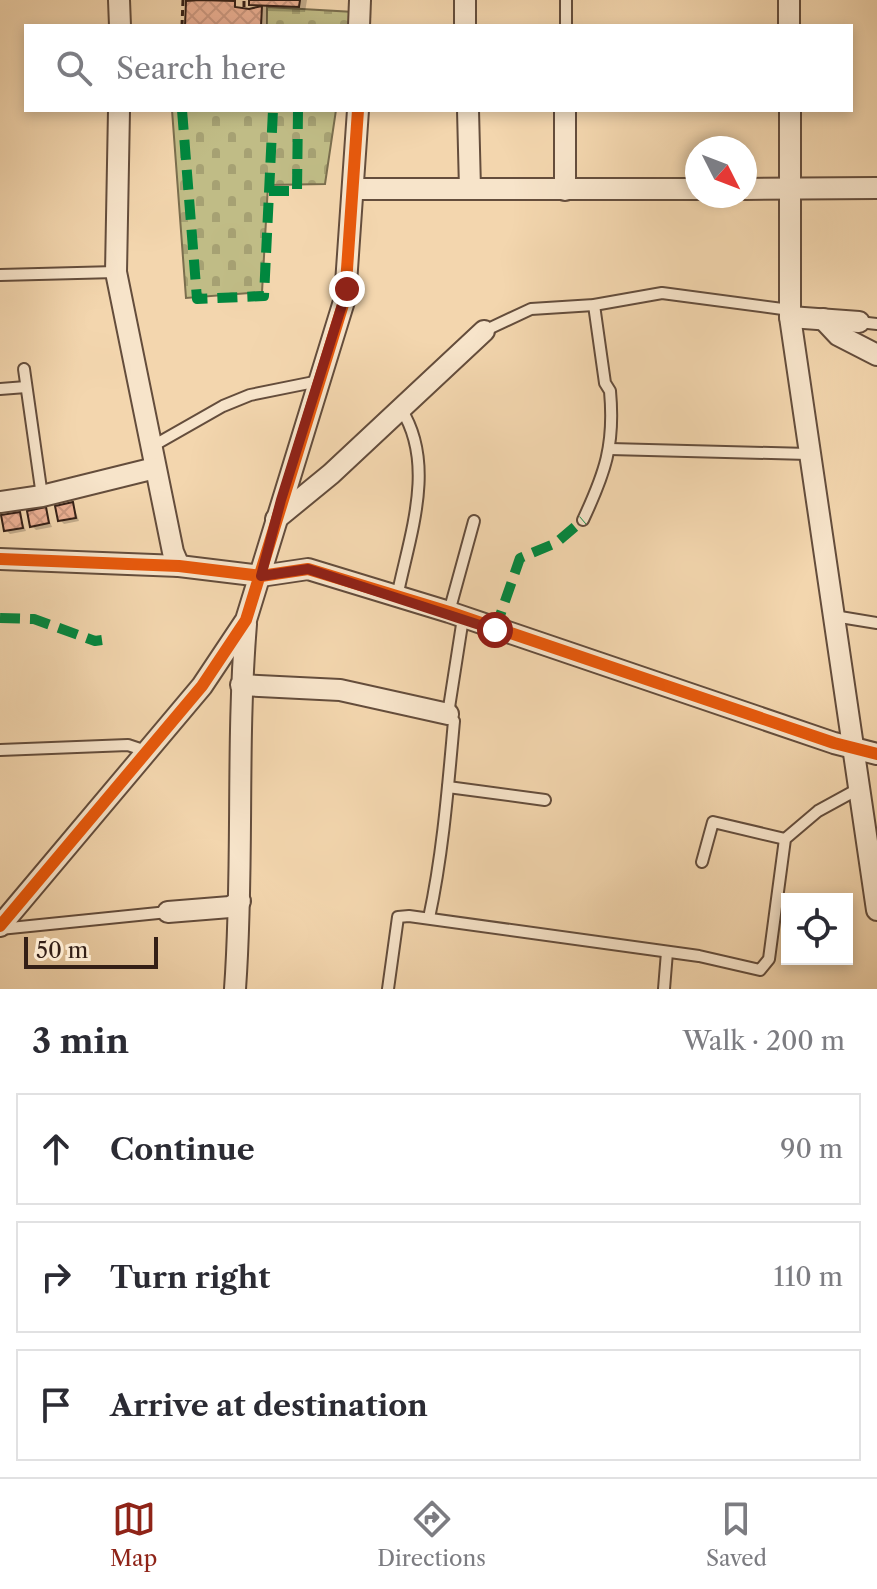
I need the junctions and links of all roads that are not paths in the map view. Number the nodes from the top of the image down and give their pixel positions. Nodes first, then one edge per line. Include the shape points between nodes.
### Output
1 (119, 0) edge
2 (360, 0) edge
3 (465, 0) edge
4 (566, 0) edge
5 (789, 0) edge
6 (120, 24) edge
7 (359, 24) edge
8 (465, 24) edge
9 (566, 24) edge
10 (789, 24) edge
11 (119, 112) edge
12 (358, 112) edge
13 (468, 112) edge
14 (565, 112) edge
15 (790, 112) edge
16 (877, 188) edge
17 (354, 189) junction
18 (470, 189) junction
19 (685, 189) edge
20 (757, 189) edge
21 (790, 189) junction
22 (565, 190) junction
23 (116, 272) junction
24 (0, 275) edge
25 (594, 305) junction
26 (790, 313) junction
27 (823, 319) junction
28 (868, 323) edge
29 (484, 331) joint
30 (877, 355) edge
31 (24, 369) dead end
32 (319, 381) junction
33 (26, 387) junction
34 (0, 389) edge
35 (400, 408) junction
36 (151, 447) junction
37 (610, 449) junction
38 (808, 454) junction
39 (155, 468) junction
40 (42, 496) junction
41 (0, 502) edge
42 (276, 519) junction
43 (583, 520) dead end
44 (474, 521) dead end
45 (0, 559) edge
46 (179, 566) junction
47 (261, 576) junction
48 (397, 597) junction
49 (456, 615) junction
50 (834, 616) junction
51 (246, 620) junction
52 (877, 623) edge
53 (241, 685) junction
54 (448, 714) junction
55 (854, 748) junction
56 (0, 750) edge
57 (146, 751) junction
58 (877, 754) edge
59 (448, 787) junction
60 (860, 788) junction
61 (545, 800) dead end
62 (785, 839) junction
63 (702, 862) dead end
64 (240, 901) junction
65 (877, 910) edge
66 (168, 912) joint
67 (429, 918) junction
68 (0, 927) edge
69 (667, 952) junction
70 (235, 989) edge
71 (388, 989) edge
72 (664, 989) edge

1 - 6 street
2 - 7 street
3 - 8 street
4 - 9 lane
5 - 10 street
11 - 23 street
12 - 17 street
13 - 18 street
14 - 22 street
15 - 21 street
16 - 21 street
17 - 18 street
17 - 32 street via 345,298
18 - 22 street
19 - 22 street
20 - 21 street
21 - 26 street
23 - 24 lane
23 - 36 street
25 - 26 lane via 662,293
25 - 29 lane via 531,309
25 - 37 lane via 610,391
26 - 27 street
26 - 38 street
27 - 28 street
27 - 30 street via 838,335
29 - 35 street
31 - 33 lane
32 - 36 lane via 250,395
32 - 42 street
33 - 34 lane
33 - 40 lane
35 - 42 street
35 - 48 lane via 420,465
36 - 39 street
37 - 38 lane
37 - 43 lane via 606,471
38 - 50 street
39 - 40 street
39 - 46 street
40 - 41 street
42 - 47 street
44 - 49 lane
45 - 46 street
46 - 47 street
47 - 48 street via 308,569
47 - 51 street
48 - 49 street
49 - 54 lane
49 - 55 street
50 - 52 lane
50 - 55 street
51 - 53 street
51 - 57 street via 202,686
53 - 54 street via 330,688
53 - 64 street
54 - 59 lane via 454,721
55 - 58 street
55 - 60 street
56 - 57 lane via 128,745
57 - 68 street
59 - 61 lane
59 - 67 lane
60 - 62 lane via 818,811
60 - 65 street
62 - 63 lane via 713,822
62 - 69 lane via 766,968
64 - 66 street via 230,907
64 - 70 street
66 - 68 lane via 27,929
67 - 69 lane
67 - 71 lane via 398,917
69 - 72 lane

